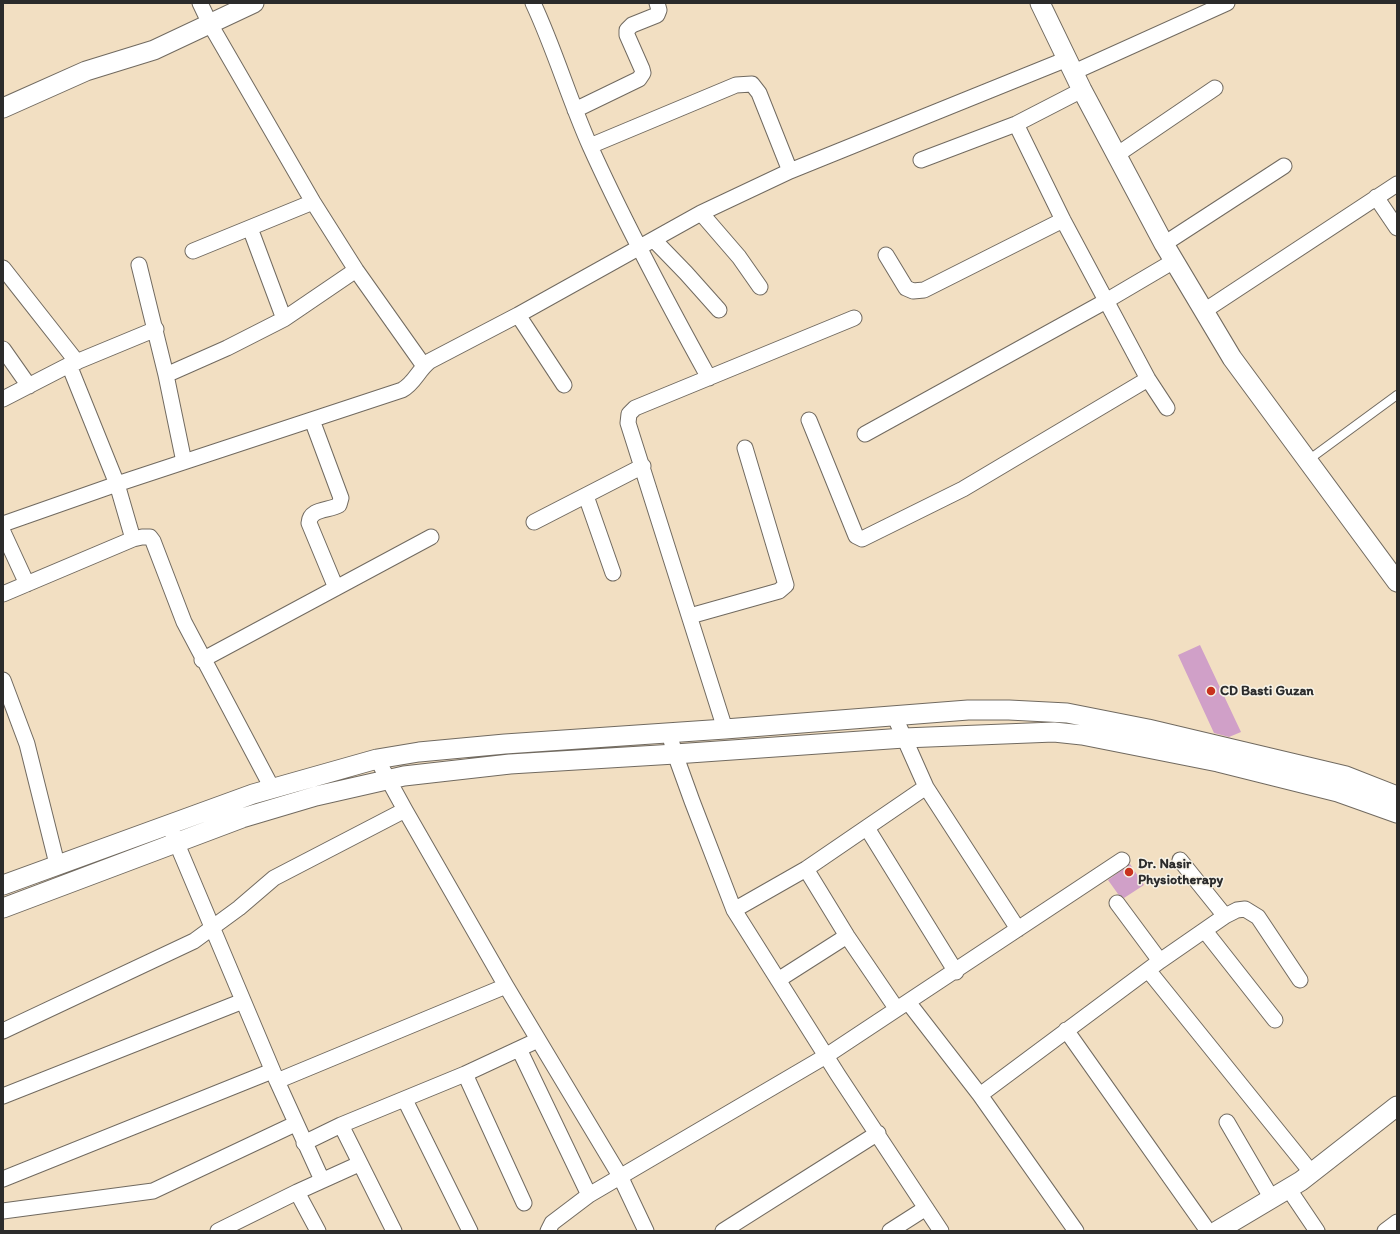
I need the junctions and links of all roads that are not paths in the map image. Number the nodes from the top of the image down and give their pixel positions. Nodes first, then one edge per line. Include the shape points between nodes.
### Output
1 (200, 3) edge
2 (254, 3) edge
3 (533, 3) edge
4 (657, 3) edge
5 (1040, 3) edge
6 (1227, 3) edge
7 (210, 24) junction
8 (1070, 66) junction
9 (1215, 88) dead end
10 (1082, 90) junction
11 (3, 108) edge
12 (575, 110) junction
13 (1016, 124) junction
14 (590, 146) junction
15 (1118, 154) junction
16 (921, 160) dead end
17 (1284, 166) dead end
18 (790, 171) junction
19 (1397, 184) edge
20 (1376, 196) junction
21 (313, 202) junction
22 (701, 213) junction
23 (1063, 220) junction
24 (250, 228) junction
25 (1397, 228) edge
26 (654, 240) junction
27 (1164, 244) junction
28 (639, 248) junction
29 (193, 251) dead end
30 (886, 255) dead end
31 (1174, 261) junction
32 (140, 265) dead end
33 (356, 270) junction
34 (4, 271) edge
35 (760, 287) dead end
36 (1106, 301) junction
37 (719, 310) dead end
38 (1204, 311) junction
39 (518, 315) junction
40 (854, 318) dead end
41 (284, 319) junction
42 (156, 329) junction
43 (3, 349) edge
44 (73, 364) junction
45 (424, 366) junction
46 (166, 375) junction
47 (709, 378) junction
48 (1148, 379) junction
49 (564, 385) dead end
50 (29, 386) junction
51 (1397, 395) edge
52 (3, 399) edge
53 (1167, 408) dead end
54 (312, 420) junction
55 (809, 420) dead end
56 (865, 434) dead end
57 (745, 448) dead end
58 (184, 462) junction
59 (1307, 462) junction
60 (643, 466) junction
61 (117, 484) junction
62 (586, 496) junction
63 (534, 522) dead end
64 (3, 524) edge
65 (3, 532) edge
66 (431, 537) dead end
67 (134, 539) junction
68 (613, 573) dead end
69 (1397, 582) edge
70 (27, 584) junction
71 (336, 588) junction
72 (3, 594) edge
73 (690, 616) junction
74 (202, 660) junction
75 (3, 680) edge
76 (894, 715) junction
77 (725, 729) junction
78 (670, 733) junction
79 (904, 738) junction
80 (675, 754) junction
81 (377, 759) junction
82 (388, 780) junction
83 (926, 787) junction
84 (272, 788) junction
85 (1397, 796) edge
86 (405, 810) junction
87 (1397, 813) edge
88 (168, 824) junction
89 (867, 828) junction
90 (177, 842) junction
91 (1122, 860) dead end
92 (1180, 860) dead end
93 (57, 864) junction
94 (806, 869) junction
95 (3, 885) edge
96 (1117, 903) dead end
97 (3, 908) edge
98 (734, 910) junction
99 (1225, 916) junction
100 (214, 928) junction
101 (1018, 929) junction
102 (1205, 931) junction
103 (847, 936) junction
104 (1160, 961) junction
105 (1148, 970) junction
106 (956, 972) junction
107 (778, 980) junction
108 (1300, 980) dead end
109 (506, 986) junction
110 (243, 1001) junction
111 (902, 1005) junction
112 (1275, 1020) dead end
113 (1066, 1030) junction
114 (3, 1031) edge
115 (538, 1040) junction
116 (519, 1049) junction
117 (826, 1056) junction
118 (465, 1074) junction
119 (275, 1076) junction
120 (980, 1095) junction
121 (3, 1096) edge
122 (405, 1100) junction
123 (1397, 1106) edge
124 (1227, 1122) dead end
125 (295, 1124) junction
126 (341, 1125) junction
127 (878, 1133) junction
128 (304, 1143) junction
129 (359, 1164) junction
130 (1311, 1172) junction
131 (620, 1176) junction
132 (3, 1179) edge
133 (322, 1180) junction
134 (1288, 1188) junction
135 (297, 1192) junction
136 (589, 1195) junction
137 (1272, 1199) junction
138 (524, 1203) dead end
139 (926, 1208) junction
140 (3, 1211) edge
141 (1397, 1222) edge
142 (218, 1231) edge
143 (318, 1231) edge
144 (394, 1231) edge
145 (470, 1231) edge
146 (548, 1231) edge
147 (646, 1231) edge
148 (723, 1231) edge
149 (890, 1231) edge
150 (941, 1231) edge
151 (1076, 1231) edge
152 (1208, 1231) edge
153 (1217, 1231) edge
154 (1317, 1231) edge
155 (1385, 1231) edge

1 - 7 street
2 - 7 street
3 - 12 street via 547,33
4 - 12 street via 657,15 632,25 627,30 642,69 640,79
5 - 8 street
6 - 8 street
7 - 11 street via 154,50 86,71
7 - 21 street
8 - 10 street
8 - 18 street
9 - 15 street
10 - 13 street
10 - 15 street
12 - 14 street
13 - 16 street
13 - 23 street
14 - 18 street via 736,85 752,84 759,93
14 - 28 street
15 - 27 street
17 - 27 street
18 - 22 street
19 - 20 street
20 - 25 street
20 - 38 street
21 - 24 street
21 - 33 street
22 - 26 street
22 - 35 street via 739,257
23 - 30 street via 918,292 906,288
23 - 36 street
24 - 29 street
24 - 41 street
26 - 28 street
26 - 37 street
27 - 31 street
28 - 39 street
28 - 47 street
31 - 36 street
31 - 38 street
32 - 42 street
33 - 41 street
33 - 45 street
34 - 44 street
36 - 48 street
36 - 56 street
38 - 59 street via 1232,358
39 - 45 street
39 - 49 street
40 - 47 street
41 - 46 street via 228,348
42 - 44 street
42 - 46 street
43 - 50 street
44 - 50 street
44 - 61 street
45 - 54 street via 409,386 402,390
46 - 58 street
47 - 60 street via 635,408 629,414 628,423
48 - 53 street
48 - 55 street via 963,489 862,539 856,536
50 - 52 street
51 - 59 lane
54 - 58 street
54 - 71 street via 341,498 339,505 315,512 309,519
57 - 73 street via 786,585 779,591
58 - 61 street
59 - 69 street
60 - 62 street
60 - 73 street
61 - 64 street
61 - 67 street
62 - 63 street
62 - 68 street
65 - 70 street
66 - 71 street
67 - 70 street
67 - 74 street via 146,536 153,541 184,622
70 - 72 street
71 - 74 street
73 - 77 street
74 - 84 street
75 - 93 street via 27,744
76 - 77 street
76 - 79 street
76 - 85 street via 968,710 1066,713 1148,729 1346,776
77 - 78 street
78 - 80 street
78 - 81 street via 505,744 419,752
79 - 80 street
79 - 83 street
79 - 87 street via 1021,732 1082,735 1218,762 1338,792
80 - 82 street via 510,764
80 - 98 street
81 - 82 street
81 - 84 street
82 - 86 street
82 - 90 street via 309,798 242,818
83 - 89 street
83 - 101 street
84 - 88 street
86 - 100 street via 274,878
86 - 109 street
88 - 90 street
88 - 93 street
89 - 94 street
89 - 106 street
90 - 97 street
90 - 100 street
91 - 101 street
92 - 99 street
93 - 95 street
94 - 98 street
94 - 103 street
96 - 104 street
98 - 107 street
99 - 102 street
99 - 108 street via 1245,909 1258,917
100 - 110 street
100 - 114 street via 194,941
101 - 106 street
102 - 104 street
102 - 112 street
103 - 107 street
103 - 111 street
104 - 105 street
105 - 113 street
105 - 130 street
106 - 111 street
107 - 117 street
109 - 115 street
109 - 119 street
110 - 119 street
110 - 121 street
111 - 117 street
111 - 120 street
113 - 120 street
113 - 152 street
115 - 116 street
115 - 131 street
116 - 118 street
116 - 136 street
117 - 127 street
117 - 131 street
118 - 122 street
118 - 138 street
119 - 125 street
119 - 132 street
120 - 151 street
122 - 126 street
122 - 145 street
123 - 130 street
124 - 137 street
125 - 128 street
125 - 140 street via 153,1191
126 - 128 street
126 - 129 street
127 - 139 street
127 - 148 street
128 - 133 street
129 - 133 street
129 - 144 street
130 - 134 street
131 - 136 street
131 - 147 street
133 - 135 street
134 - 137 street
134 - 154 street
135 - 142 street
135 - 143 street
136 - 146 street via 552,1223
137 - 153 street
139 - 149 street
139 - 150 street
141 - 155 street

